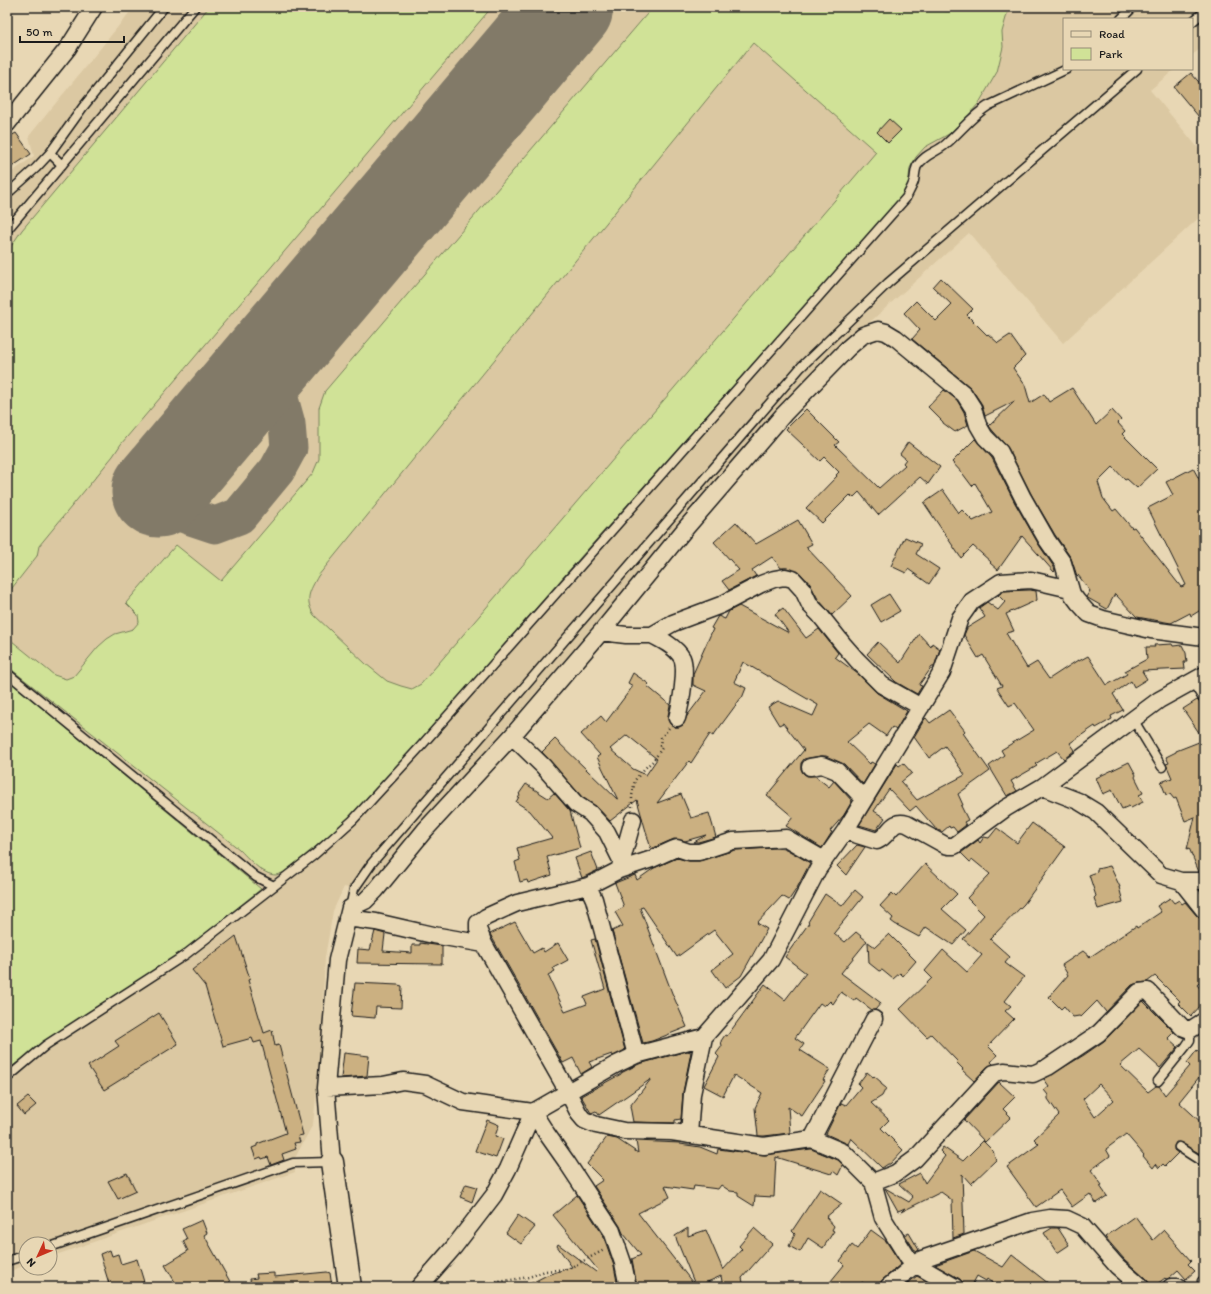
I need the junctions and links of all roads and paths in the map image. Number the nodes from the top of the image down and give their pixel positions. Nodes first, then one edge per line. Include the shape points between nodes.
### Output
1 (94, 7) edge
2 (164, 7) edge
3 (195, 7) edge
4 (1133, 7) edge
5 (1204, 12) edge
6 (1122, 18) edge
7 (1193, 21) edge
8 (1065, 70) edge
9 (1136, 70) edge
10 (7, 124) edge
11 (50, 153) junction
12 (62, 165) junction
13 (7, 194) edge
14 (7, 230) edge
15 (1070, 589) junction
16 (601, 632) junction
17 (652, 635) junction
18 (1204, 637) edge
19 (7, 673) edge
20 (1198, 678) edge
21 (1204, 700) edge
22 (921, 707) junction
23 (677, 718) joint
24 (1133, 719) junction
25 (512, 736) junction
26 (810, 767) dead end
27 (1162, 767) dead end
28 (1042, 787) junction
29 (864, 799) junction
30 (633, 820) joint
31 (845, 831) junction
32 (824, 860) junction
33 (621, 866) junction
34 (1182, 881) junction
35 (1204, 881) edge
36 (274, 886) junction
37 (588, 886) junction
38 (1204, 910) edge
39 (348, 913) junction
40 (484, 944) junction
41 (874, 1019) dead end
42 (1204, 1021) edge
43 (1190, 1030) junction
44 (704, 1037) junction
45 (636, 1055) junction
46 (7, 1078) edge
47 (1158, 1081) dead end
48 (326, 1088) junction
49 (568, 1092) junction
50 (533, 1112) junction
51 (689, 1135) junction
52 (812, 1139) junction
53 (1179, 1146) dead end
54 (332, 1162) junction
55 (1204, 1163) edge
56 (873, 1182) junction
57 (616, 1242) junction
58 (58, 1244) edge
59 (18, 1258) edge
60 (7, 1262) edge
61 (915, 1264) junction
62 (350, 1287) edge
63 (419, 1287) edge
64 (468, 1287) edge
65 (628, 1287) edge
66 (888, 1287) edge
67 (955, 1287) edge
68 (1140, 1287) edge
69 (1171, 1287) edge
70 (1178, 1287) edge

1 - 10 street via 68,48
2 - 11 lane via 83,107
3 - 12 lane
4 - 6 lane
5 - 7 lane
8 - 36 lane via 988,106 946,144 923,159 916,168 914,182 906,198 421,746 353,820
9 - 39 lane via 888,283 801,367 372,863 354,889
11 - 12 lane
11 - 13 lane
12 - 14 lane
15 - 16 street via 1063,563 1035,520 1000,452 985,437 964,394 896,338 878,330 863,335 848,348 784,414
15 - 18 street via 1089,614 1151,630
15 - 22 street via 1031,580 1001,582 972,601 960,618 942,672
16 - 17 street
16 - 25 street
17 - 22 street via 673,623 721,605 761,584 785,577 792,579 803,590 810,605 882,685
17 - 23 street via 668,643 682,658 684,675
19 - 36 lane via 256,877
20 - 21 lane
20 - 24 street via 1159,700
22 - 29 street
23 - 30 path via 662,738 662,748 635,780 632,796
24 - 27 lane
24 - 28 street
25 - 33 street via 543,766 576,804 590,813 607,832
25 - 39 street via 425,830 376,890
26 - 29 street via 822,765 837,771
28 - 31 street via 1006,808 954,846 945,845 901,822 895,824 884,838 877,841
28 - 34 street via 1078,800 1096,812 1161,875
29 - 31 street
30 - 33 street
31 - 32 street
32 - 33 street via 786,838 733,841 699,852 677,848 652,859
32 - 44 street via 771,960
33 - 37 street
34 - 35 street
34 - 38 street
36 - 46 lane via 185,955 46,1045
37 - 40 street via 517,903 486,917 478,923
37 - 45 street via 594,899
39 - 40 street via 433,935
39 - 48 street via 337,960
40 - 49 street
41 - 52 street
42 - 43 street
43 - 47 lane via 1190,1040
43 - 56 street via 1182,1027 1148,991 1139,992 1099,1033 1048,1067 1033,1074 994,1073 915,1159 896,1173
44 - 45 street
44 - 51 street via 692,1094
45 - 49 street
48 - 50 street via 383,1085 402,1081 425,1084 463,1102
48 - 54 street
49 - 50 street
49 - 51 street via 578,1114 596,1125 624,1131
50 - 57 street via 612,1231
50 - 63 street via 508,1170 494,1195
51 - 52 street via 764,1146
52 - 56 street via 842,1152
53 - 55 lane
54 - 58 lane via 293,1163
54 - 62 street
56 - 61 street via 883,1218 908,1258
57 - 64 path via 568,1269
57 - 65 street
59 - 60 lane
61 - 66 street
61 - 67 street
61 - 68 street via 922,1259 1032,1221 1066,1219 1082,1226 1117,1266
69 - 70 street

